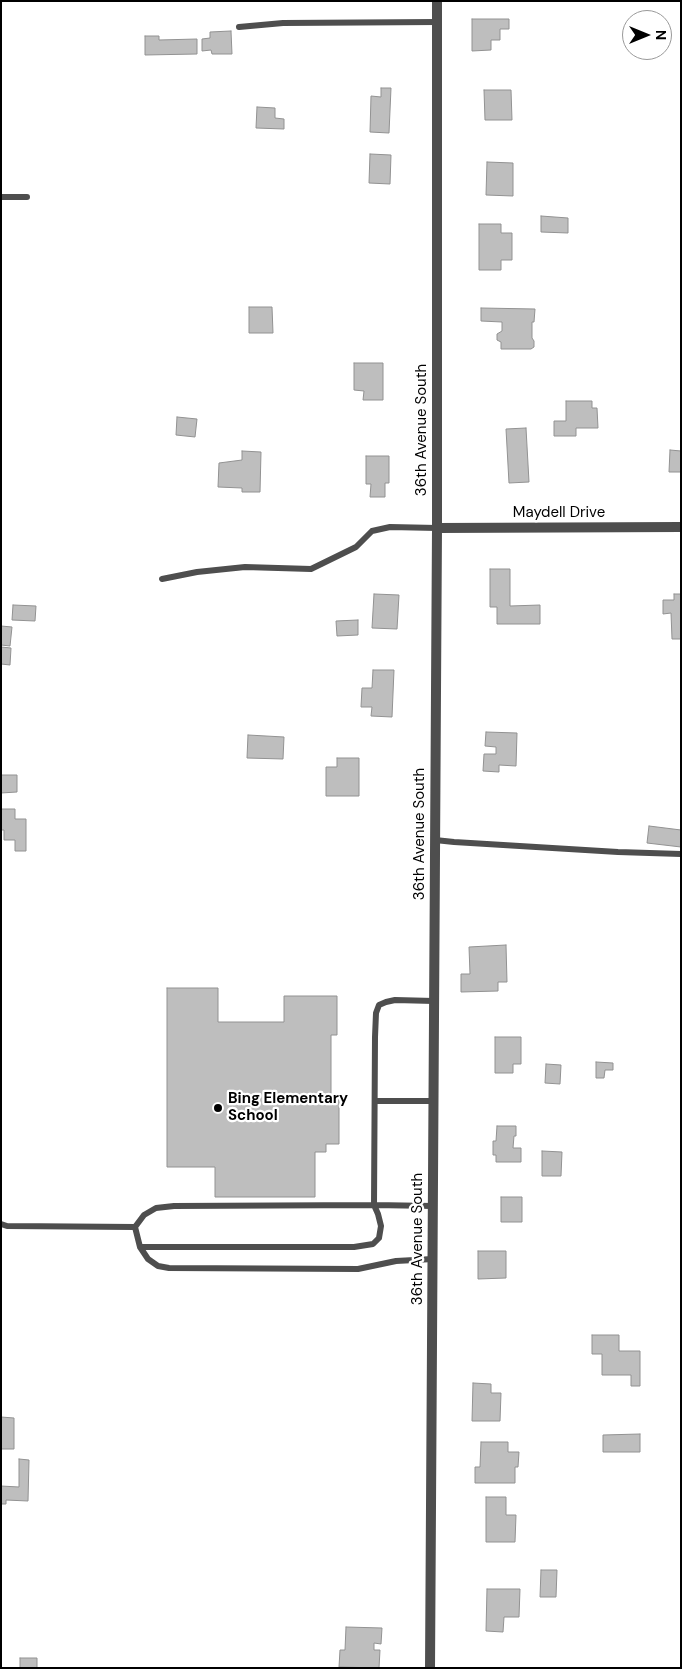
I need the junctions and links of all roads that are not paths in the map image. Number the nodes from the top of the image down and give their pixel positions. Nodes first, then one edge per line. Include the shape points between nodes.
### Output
1 (436, 1) edge
2 (436, 22) junction
3 (239, 27) dead end
4 (27, 197) dead end
5 (1, 198) edge
6 (681, 527) edge
7 (436, 528) junction
8 (162, 579) dead end
9 (435, 840) junction
10 (681, 854) edge
11 (434, 1001) junction
12 (375, 1101) junction
13 (434, 1101) junction
14 (374, 1205) junction
15 (433, 1206) junction
16 (1, 1224) edge
17 (135, 1227) junction
18 (140, 1247) junction
19 (433, 1259) junction
20 (430, 1668) edge

1 - 2 street, 36th Avenue South
2 - 3 lane via 291,23
2 - 7 street, 36th Avenue South
4 - 5 lane
6 - 7 street, Maydell Drive
7 - 8 lane via 390,527 372,532 356,547 311,569 245,568
7 - 9 street, 36th Avenue South
9 - 10 lane
9 - 11 street, 36th Avenue South
11 - 12 lane via 395,1000 379,1005 376,1013
11 - 13 street, 36th Avenue South
12 - 13 lane
12 - 14 lane
13 - 15 street, 36th Avenue South
14 - 15 lane
14 - 17 lane via 174,1206 156,1208 144,1215
14 - 18 lane via 381,1226 379,1238 373,1244 354,1247
15 - 19 street, 36th Avenue South
16 - 17 lane
17 - 18 lane
18 - 19 lane via 158,1266 183,1268 358,1269 396,1261
19 - 20 street, 36th Avenue South

